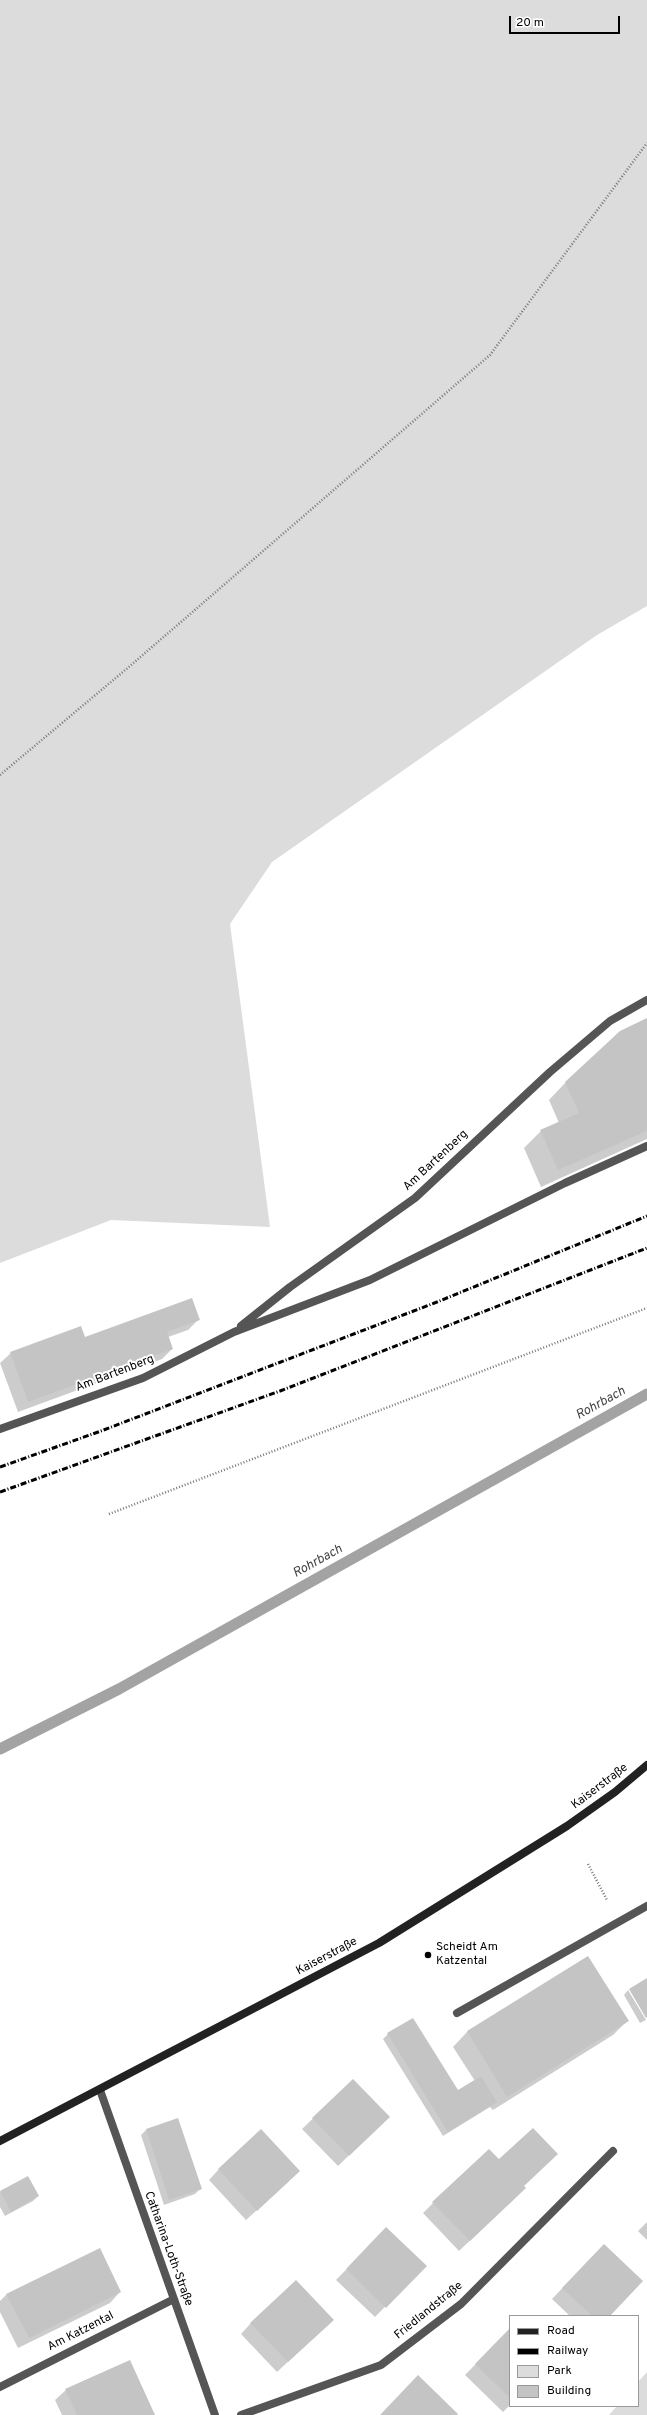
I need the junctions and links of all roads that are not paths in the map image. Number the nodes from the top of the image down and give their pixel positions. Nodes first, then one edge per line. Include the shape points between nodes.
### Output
1 (647, 1000) edge
2 (647, 1146) edge
3 (234, 1332) junction
4 (0, 1429) edge
5 (647, 1765) edge
6 (647, 1906) edge
7 (457, 2013) dead end
8 (100, 2090) junction
9 (0, 2141) edge
10 (613, 2152) dead end
11 (174, 2299) junction
12 (0, 2387) edge
13 (215, 2415) edge
14 (241, 2415) edge

1 - 3 street, Am Bartenberg via 610,1020 550,1072 415,1198 290,1287
2 - 3 street, Am Bartenberg via 565,1183 370,1280
3 - 4 street, Am Bartenberg via 143,1378
5 - 8 main road, Kaiserstraße via 615,1792 567,1826 379,1943
6 - 7 street
8 - 9 main road, Kaiserstraße
8 - 11 street, Catharina-Loth-Straße
10 - 14 street, Friedlandstraße via 461,2304 381,2365
11 - 12 street, Am Katzental
11 - 13 street, Catharina-Loth-Straße

